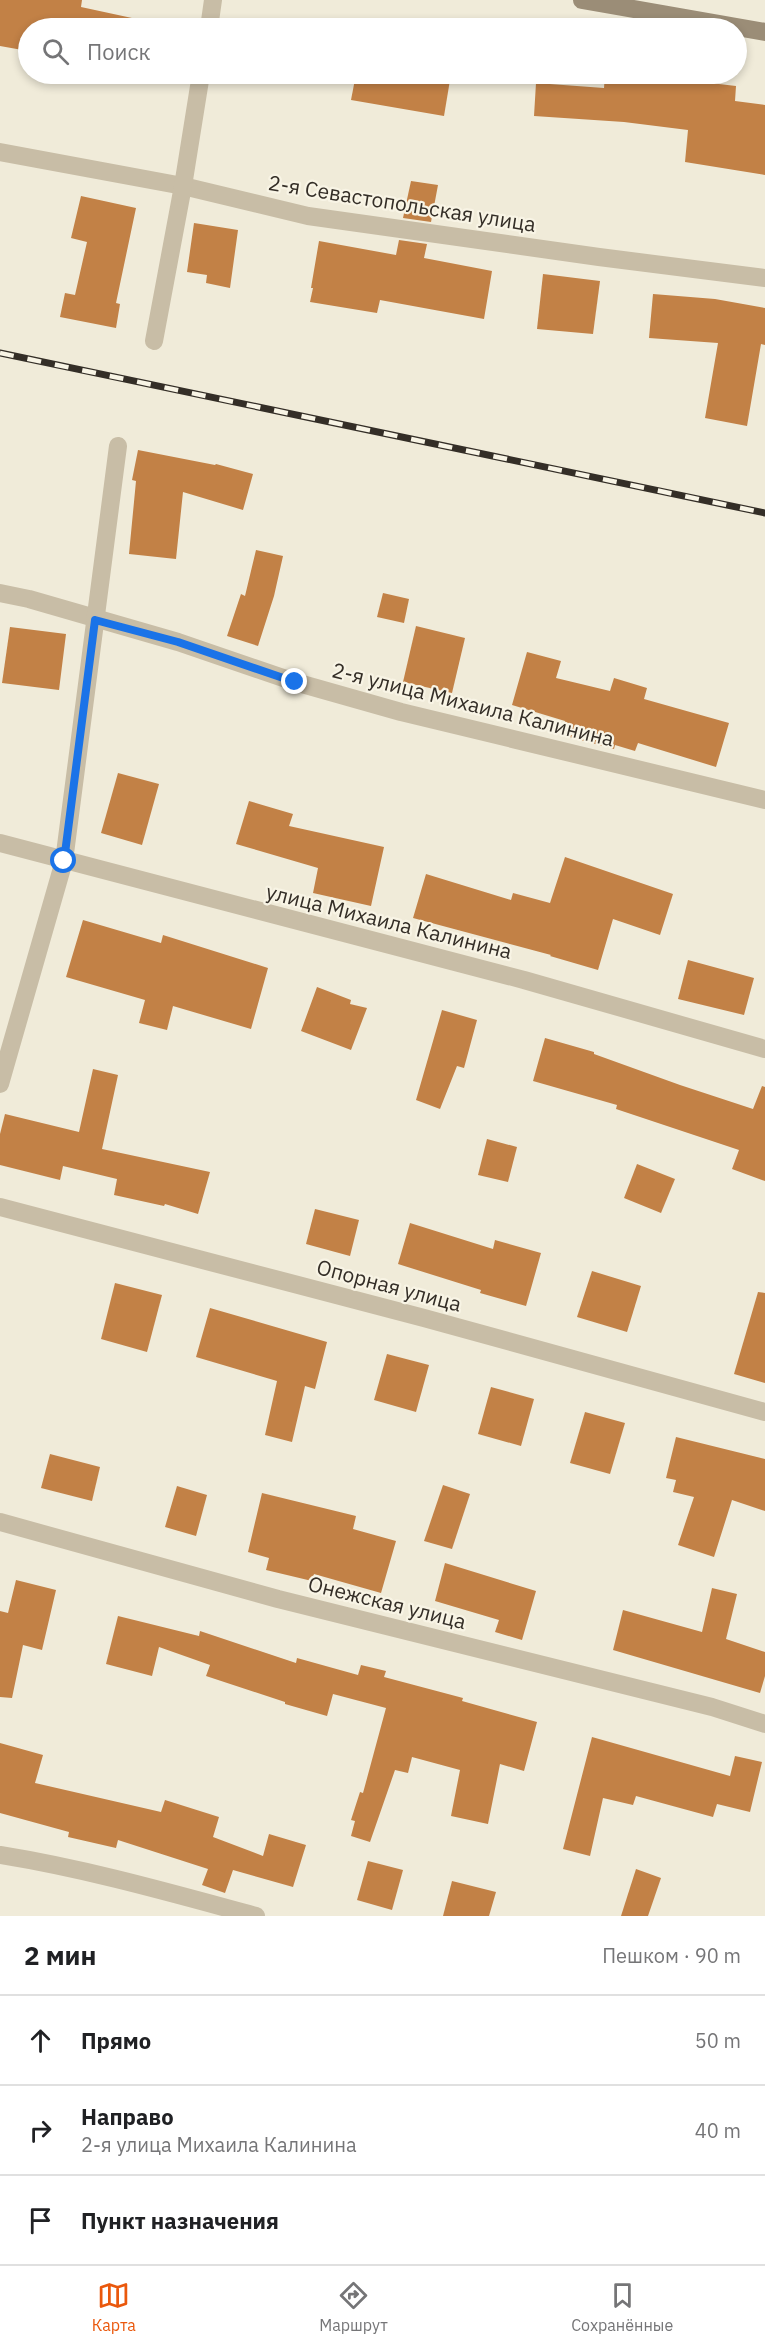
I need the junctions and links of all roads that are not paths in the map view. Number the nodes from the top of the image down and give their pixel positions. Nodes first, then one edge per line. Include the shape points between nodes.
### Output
1 (213, 0) edge
2 (582, 0) edge
3 (210, 18) edge
4 (685, 18) edge
5 (747, 29) edge
6 (765, 32) edge
7 (199, 84) edge
8 (0, 152) edge
9 (183, 186) junction
10 (765, 278) edge
11 (154, 341) dead end
12 (118, 446) dead end
13 (0, 594) edge
14 (95, 620) junction
15 (765, 800) edge
16 (0, 843) edge
17 (64, 861) junction
18 (765, 1049) edge
19 (0, 1084) edge
20 (0, 1207) edge
21 (765, 1412) edge
22 (0, 1522) edge
23 (765, 1724) edge
24 (0, 1855) edge
25 (256, 1916) edge

1 - 3 street
2 - 4 street
5 - 6 street
7 - 9 street
8 - 9 street, 2-я Севастопольская улица
9 - 10 street, 2-я Севастопольская улица via 308,216
9 - 11 street
12 - 14 street
13 - 14 street, 2-я улица Михаила Калинина
14 - 15 street, 2-я улица Михаила Калинина via 401,712
14 - 17 street
16 - 17 street, улица Михаила Калинина
17 - 18 street, улица Михаила Калинина via 524,980
17 - 19 street
20 - 21 street, Опорная улица
22 - 23 street, Онежская улица via 278,1599 712,1707
24 - 25 street via 55,1864

